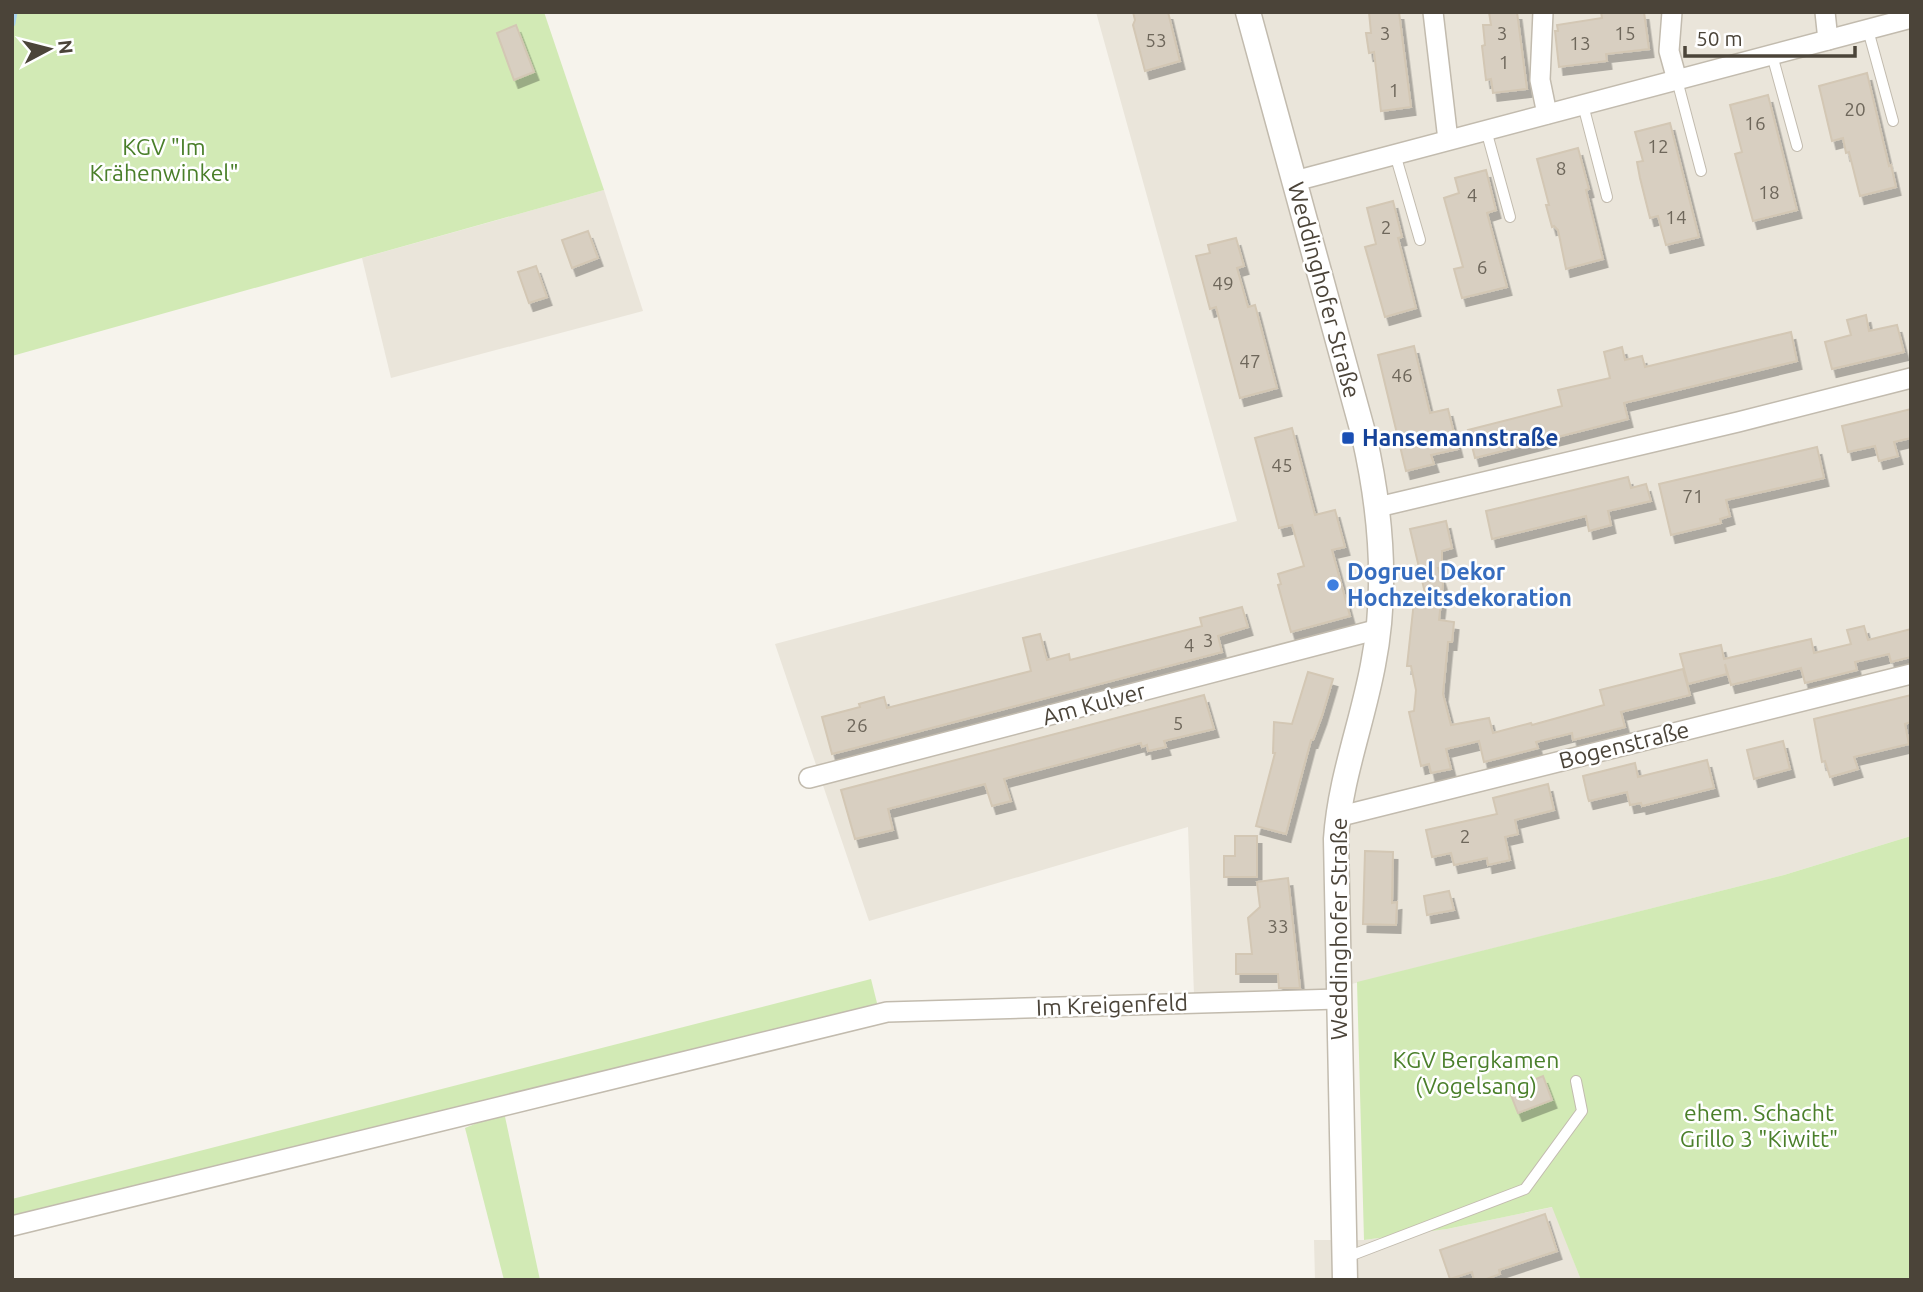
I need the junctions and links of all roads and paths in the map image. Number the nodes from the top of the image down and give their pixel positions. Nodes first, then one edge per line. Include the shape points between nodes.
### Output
1 (1248, 12) edge
2 (1433, 12) edge
3 (1543, 12) edge
4 (1672, 12) edge
5 (1825, 12) edge
6 (1911, 19) edge
7 (1868, 30) junction
8 (1828, 40) junction
9 (1772, 55) junction
10 (1677, 80) junction
11 (1583, 105) junction
12 (1546, 114) junction
13 (1893, 121) dead end
14 (1486, 130) junction
15 (1448, 140) junction
16 (1797, 146) dead end
17 (1395, 155) junction
18 (1701, 171) dead end
19 (1294, 181) junction
20 (1607, 197) dead end
21 (1510, 217) dead end
22 (1420, 240) dead end
23 (1911, 378) edge
24 (1378, 507) junction
25 (1379, 629) junction
26 (1911, 674) edge
27 (809, 778) dead end
28 (1337, 817) junction
29 (1338, 999) junction
30 (1576, 1081) dead end
31 (12, 1226) edge
32 (1344, 1269) edge

1 - 19 street, Weddinghofer Straße
2 - 15 street
3 - 12 street via 1540,80
4 - 10 street via 1669,51
5 - 8 street
6 - 7 street
7 - 8 street
7 - 13 lane
8 - 9 street
9 - 10 street
9 - 16 lane
10 - 11 street
10 - 18 lane
11 - 12 street
11 - 20 lane
12 - 14 street
14 - 15 street
14 - 21 lane
15 - 17 street
17 - 19 street
17 - 22 lane
19 - 24 street, Weddinghofer Straße via 1364,436
23 - 24 street
24 - 25 street, Weddinghofer Straße
25 - 27 street, Am Kulver
25 - 28 street, Weddinghofer Straße
26 - 28 street, Bogenstraße
28 - 29 street, Weddinghofer Straße
29 - 31 street, Im Kreigenfeld via 887,1012
29 - 32 street, Weddinghofer Straße
30 - 32 lane via 1582,1111 1525,1189 1366,1252

